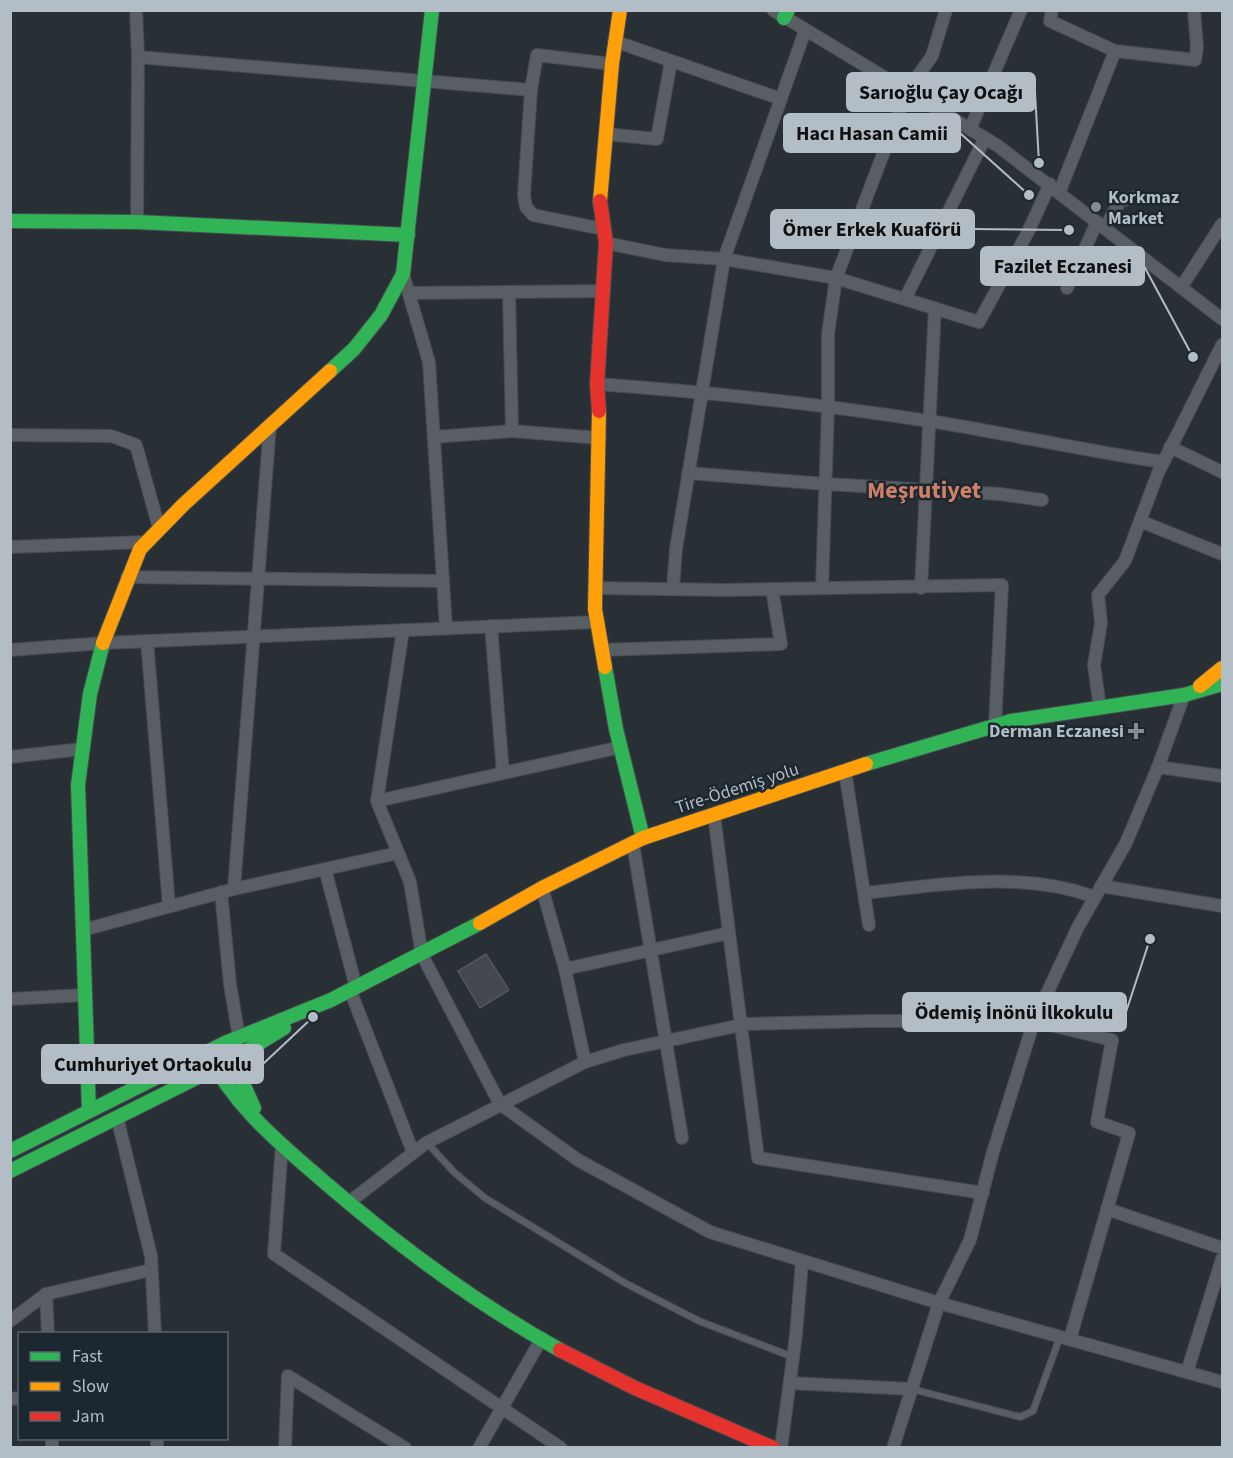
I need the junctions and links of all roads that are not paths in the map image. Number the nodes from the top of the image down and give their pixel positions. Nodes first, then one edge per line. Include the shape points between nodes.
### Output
1 (136, 10) edge
2 (432, 10) edge
3 (620, 10) edge
4 (945, 10) edge
5 (1021, 10) edge
6 (1052, 10) edge
7 (1194, 10) edge
8 (782, 13) edge
9 (805, 31) junction
10 (614, 41) junction
11 (1114, 51) junction
12 (138, 57) junction
13 (671, 61) junction
14 (612, 64) junction
15 (426, 80) junction
16 (531, 90) junction
17 (907, 91) junction
18 (781, 99) junction
19 (970, 129) junction
20 (605, 134) junction
21 (985, 138) junction
22 (1054, 188) junction
23 (1136, 197) dead end
24 (10, 221) edge
25 (136, 222) junction
26 (1222, 224) edge
27 (1101, 225) junction
28 (603, 229) junction
29 (408, 235) junction
30 (606, 243) junction
31 (724, 259) junction
32 (403, 274) junction
33 (836, 278) junction
34 (1182, 286) junction
35 (1067, 288) dead end
36 (603, 291) junction
37 (509, 292) junction
38 (409, 293) junction
39 (905, 299) junction
40 (935, 308) junction
41 (1222, 319) edge
42 (1222, 345) edge
43 (1210, 366) junction
44 (1222, 372) edge
45 (597, 384) junction
46 (702, 392) junction
47 (828, 407) junction
48 (930, 421) junction
49 (270, 425) junction
50 (512, 431) junction
51 (10, 435) edge
52 (434, 437) junction
53 (600, 438) junction
54 (1170, 447) junction
55 (1163, 462) junction
56 (1222, 471) edge
57 (688, 473) junction
58 (826, 484) junction
59 (926, 491) junction
60 (1042, 500) dead end
61 (1140, 521) junction
62 (159, 528) junction
63 (146, 542) junction
64 (10, 547) edge
65 (1222, 554) edge
66 (127, 577) junction
67 (258, 579) junction
68 (443, 581) junction
69 (596, 588) junction
70 (673, 588) junction
71 (822, 588) junction
72 (921, 588) junction
73 (772, 589) junction
74 (597, 622) junction
75 (491, 626) junction
76 (446, 628) junction
77 (403, 630) junction
78 (254, 637) junction
79 (147, 641) junction
80 (103, 643) junction
81 (10, 650) edge
82 (602, 650) junction
83 (1222, 668) edge
84 (1222, 684) edge
85 (1184, 695) junction
86 (1100, 708) junction
87 (995, 725) junction
88 (621, 747) junction
89 (82, 749) junction
90 (10, 757) edge
91 (1158, 767) junction
92 (845, 771) junction
93 (503, 773) junction
94 (1222, 776) edge
95 (377, 801) junction
96 (714, 815) junction
97 (638, 841) junction
98 (398, 853) junction
99 (325, 868) junction
100 (542, 888) junction
101 (234, 889) junction
102 (221, 892) junction
103 (1098, 892) junction
104 (864, 893) junction
105 (169, 906) junction
106 (1222, 906) edge
107 (869, 925) dead end
108 (83, 930) junction
109 (729, 933) junction
110 (651, 950) junction
111 (422, 955) junction
112 (565, 969) junction
113 (353, 989) junction
114 (85, 995) junction
115 (10, 999) edge
116 (331, 1000) junction
117 (1034, 1021) junction
118 (741, 1026) junction
119 (239, 1037) junction
120 (666, 1041) junction
121 (225, 1043) junction
122 (207, 1052) junction
123 (232, 1059) junction
124 (585, 1062) junction
125 (214, 1069) junction
126 (500, 1104) junction
127 (89, 1111) junction
128 (117, 1117) junction
129 (267, 1132) junction
130 (682, 1138) dead end
131 (426, 1143) junction
132 (282, 1145) junction
133 (10, 1150) edge
134 (413, 1152) junction
135 (10, 1171) edge
136 (983, 1192) junction
137 (348, 1203) junction
138 (1107, 1209) junction
139 (1222, 1248) edge
140 (1222, 1259) edge
141 (802, 1262) junction
142 (151, 1270) junction
143 (46, 1294) junction
144 (939, 1303) junction
145 (10, 1321) edge
146 (48, 1332) edge
147 (155, 1332) edge
148 (542, 1338) junction
149 (1065, 1338) junction
150 (794, 1358) junction
151 (1187, 1372) junction
152 (1222, 1382) edge
153 (790, 1383) junction
154 (912, 1389) junction
155 (502, 1408) junction
156 (285, 1448) edge
157 (405, 1448) edge
158 (479, 1448) edge
159 (561, 1448) edge
160 (773, 1448) edge
161 (781, 1448) edge
162 (893, 1448) edge

1 - 12 street
2 - 15 street
3 - 10 street
4 - 17 street via 932,56
5 - 19 street
6 - 11 street via 1050,21
7 - 11 street via 1195,60
8 - 9 street
9 - 17 street
9 - 18 street
10 - 13 street
10 - 14 street
11 - 22 street
12 - 15 street
12 - 25 street
13 - 18 street
13 - 20 street via 657,139
14 - 16 street via 537,55
14 - 20 street
15 - 16 street
15 - 29 street
16 - 28 street via 526,207 533,215
17 - 19 street
17 - 33 street
18 - 31 street
19 - 21 street
20 - 28 street via 599,207
21 - 22 street
21 - 39 street
22 - 27 street
22 - 40 street via 979,322
23 - 27 street via 1120,201
24 - 25 street
25 - 29 street
26 - 34 street
27 - 34 street
27 - 35 street
28 - 30 street
29 - 32 street
30 - 31 street via 665,255
30 - 36 street
31 - 33 street
31 - 46 street
32 - 38 street
32 - 49 street via 381,315 354,348
33 - 39 street
33 - 47 street via 828,334
34 - 41 street
36 - 37 street
36 - 45 street
37 - 38 street
37 - 50 street
38 - 52 street via 429,362
39 - 40 street
40 - 48 street
42 - 43 street
43 - 44 street
43 - 54 street
45 - 46 street
45 - 53 street
46 - 47 street
46 - 57 street
47 - 48 street
47 - 58 street
48 - 55 street
48 - 59 street
49 - 62 street
49 - 67 street
50 - 52 street
50 - 53 street
51 - 62 street via 111,436 136,445
52 - 68 street
53 - 69 street
54 - 55 street
54 - 56 street
55 - 61 street
57 - 58 street
57 - 70 street
58 - 59 street
58 - 71 street
59 - 60 street
59 - 72 street
61 - 65 street
61 - 86 street via 1125,561 1098,595 1101,623 1094,665
62 - 63 street
63 - 64 street
63 - 66 street
66 - 67 street
66 - 80 street
67 - 68 street
67 - 78 street
68 - 76 street
69 - 70 street
69 - 74 street
70 - 73 street
71 - 72 street
71 - 73 street
72 - 87 street via 1002,585
73 - 82 street via 781,644
74 - 75 street
74 - 82 street
75 - 76 street
75 - 93 street
76 - 77 street
77 - 78 street
77 - 95 street
78 - 79 street
78 - 101 street
79 - 80 street
79 - 105 street
80 - 81 street
80 - 89 street
82 - 88 street
83 - 85 street
84 - 85 street
85 - 86 street, Tire-Ödemiş yolu
85 - 91 street
86 - 87 street, Tire-Ödemiş yolu
87 - 92 street, Tire-Ödemiş yolu
88 - 93 street
88 - 97 street
89 - 90 street
89 - 108 street via 78,785
91 - 94 street
91 - 103 street via 1126,843
92 - 96 street, Tire-Ödemiş yolu
92 - 104 street
93 - 95 street
95 - 98 street
96 - 97 street, Tire-Ödemiş yolu
96 - 109 street
97 - 100 street, Tire-Ödemiş yolu
97 - 110 street
98 - 99 street
98 - 111 street via 410,882
99 - 101 street
99 - 113 street
100 - 111 street, Tire-Ödemiş yolu
100 - 112 street
101 - 102 street
102 - 105 street
102 - 119 street
103 - 104 street via 1003,880
103 - 106 street
103 - 117 street
104 - 107 street
105 - 108 street
108 - 114 street
109 - 110 street
109 - 118 street
110 - 112 street
110 - 120 street
111 - 113 street, Tire-Ödemiş yolu
111 - 126 street
112 - 124 street
113 - 116 street, Tire-Ödemiş yolu
113 - 134 street
114 - 115 street
114 - 127 street
116 - 119 street
116 - 123 street
117 - 118 street
117 - 136 street
117 - 138 street via 1112,1040 1097,1122 1129,1132
118 - 120 street
118 - 136 street via 758,1158
119 - 121 street
120 - 124 street
120 - 130 street
121 - 122 street
121 - 123 street
122 - 125 street
122 - 127 street
123 - 125 street
123 - 129 street
124 - 126 street
125 - 128 street
125 - 129 street
126 - 131 street
126 - 141 street via 578,1160 710,1232
127 - 133 street
128 - 135 street
128 - 142 street via 151,1256
129 - 132 street
131 - 134 street
131 - 150 lane via 455,1173 493,1203 625,1283 699,1321
132 - 137 street
132 - 155 street via 274,1254
134 - 137 street
136 - 144 street via 970,1240
137 - 148 street via 487,1306
138 - 139 street
138 - 149 street
140 - 151 street
141 - 144 street
141 - 150 street
142 - 143 street
142 - 147 street
143 - 145 street
143 - 146 street
144 - 149 street
144 - 154 street
148 - 155 street
148 - 160 street via 590,1366
149 - 151 street
149 - 154 lane via 1033,1412 1028,1415 1020,1417
150 - 153 street
151 - 152 street
153 - 154 street
153 - 161 street
154 - 162 street
155 - 158 street
155 - 159 street
156 - 157 street via 288,1376

